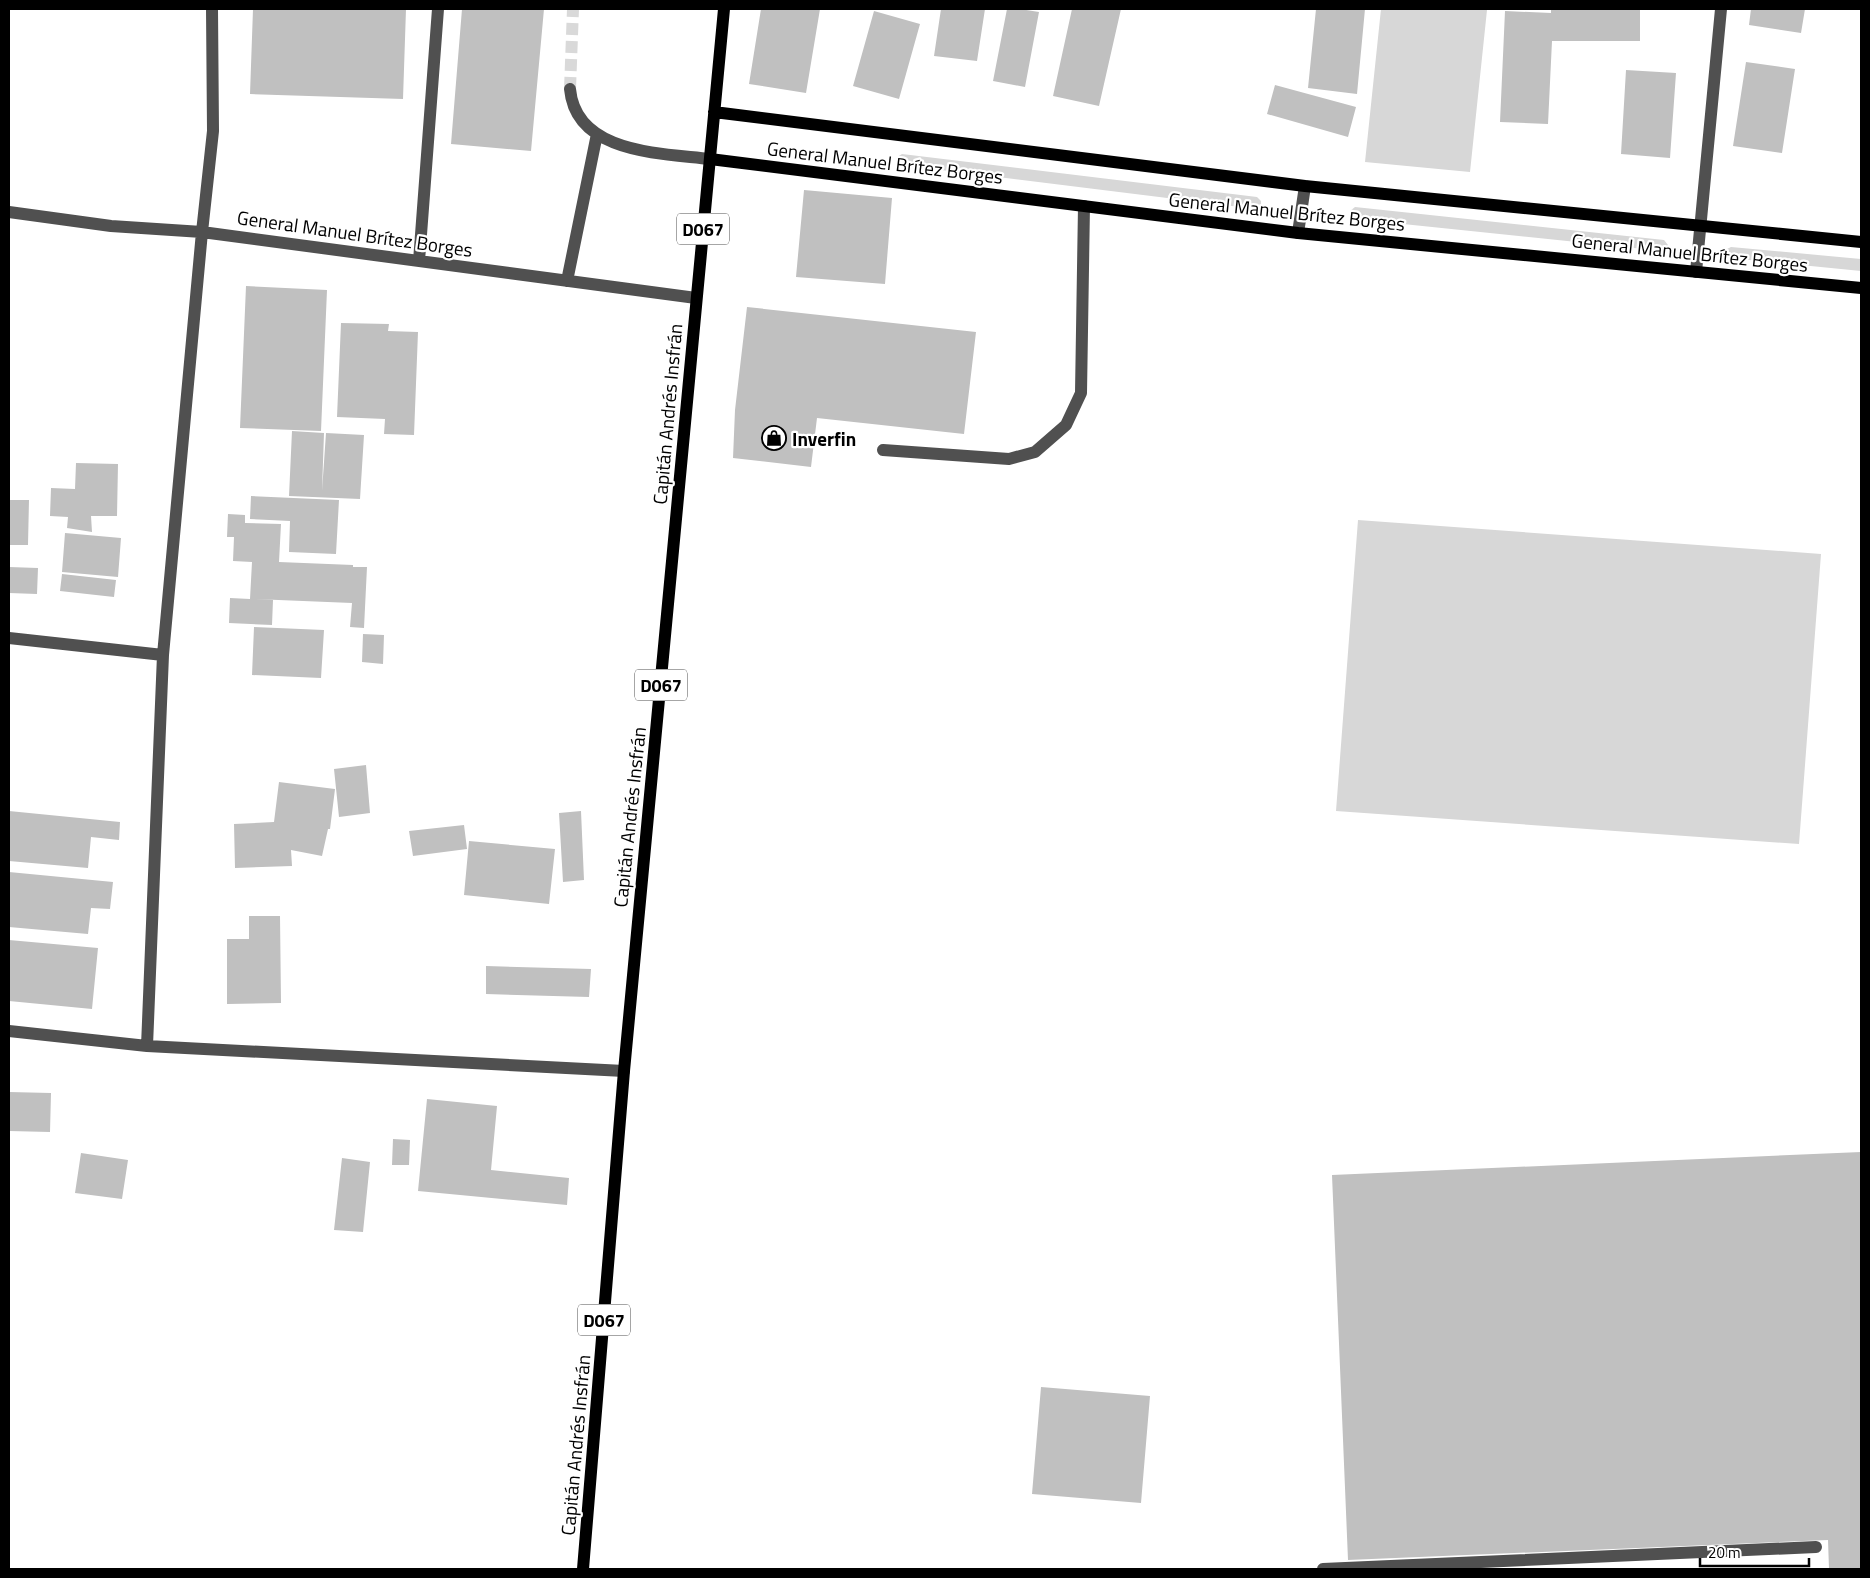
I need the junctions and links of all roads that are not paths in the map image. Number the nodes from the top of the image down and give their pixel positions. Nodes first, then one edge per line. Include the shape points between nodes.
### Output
1 (212, 9) edge
2 (438, 9) edge
3 (724, 9) edge
4 (1721, 9) edge
5 (570, 89) tunnel mouth
6 (714, 112) junction
7 (597, 134) junction
8 (710, 159) junction
9 (1305, 186) junction
10 (1084, 206) junction
11 (9, 212) edge
12 (1699, 226) junction
13 (202, 232) junction
14 (1298, 233) junction
15 (1861, 242) edge
16 (419, 261) junction
17 (1696, 272) junction
18 (567, 281) junction
19 (1861, 288) edge
20 (696, 298) junction
21 (883, 450) dead end
22 (9, 638) edge
23 (163, 655) junction
24 (9, 1031) edge
25 (147, 1046) junction
26 (624, 1070) junction
27 (1816, 1547) dead end
28 (583, 1569) edge
29 (1323, 1569) edge

1 - 13 street via 213,131
2 - 16 street
3 - 6 main road, Capitán Andrés Insfrán / D067
4 - 12 street
5 - 7 street via 571,101 580,121
6 - 8 main road, Capitán Andrés Insfrán / D067
6 - 9 main road, General Manuel Brítez Borges
7 - 8 street via 618,145 649,152
7 - 18 street
8 - 10 main road, General Manuel Brítez Borges
8 - 20 main road, Capitán Andrés Insfrán / D067
9 - 12 main road, General Manuel Brítez Borges
9 - 14 street
10 - 14 main road, General Manuel Brítez Borges
10 - 21 street via 1081,393 1066,425 1035,452 1009,459
11 - 13 street, General Manuel Brítez Borges via 111,226
12 - 15 main road, General Manuel Brítez Borges
12 - 17 street
13 - 16 street, General Manuel Brítez Borges
13 - 23 street
14 - 17 main road, General Manuel Brítez Borges
16 - 18 street, General Manuel Brítez Borges
17 - 19 main road, General Manuel Brítez Borges
18 - 20 street, General Manuel Brítez Borges
20 - 26 main road, Capitán Andrés Insfrán / D067
22 - 23 street
23 - 25 street
24 - 25 street
25 - 26 street
26 - 28 main road, Capitán Andrés Insfrán / D067
27 - 29 street

